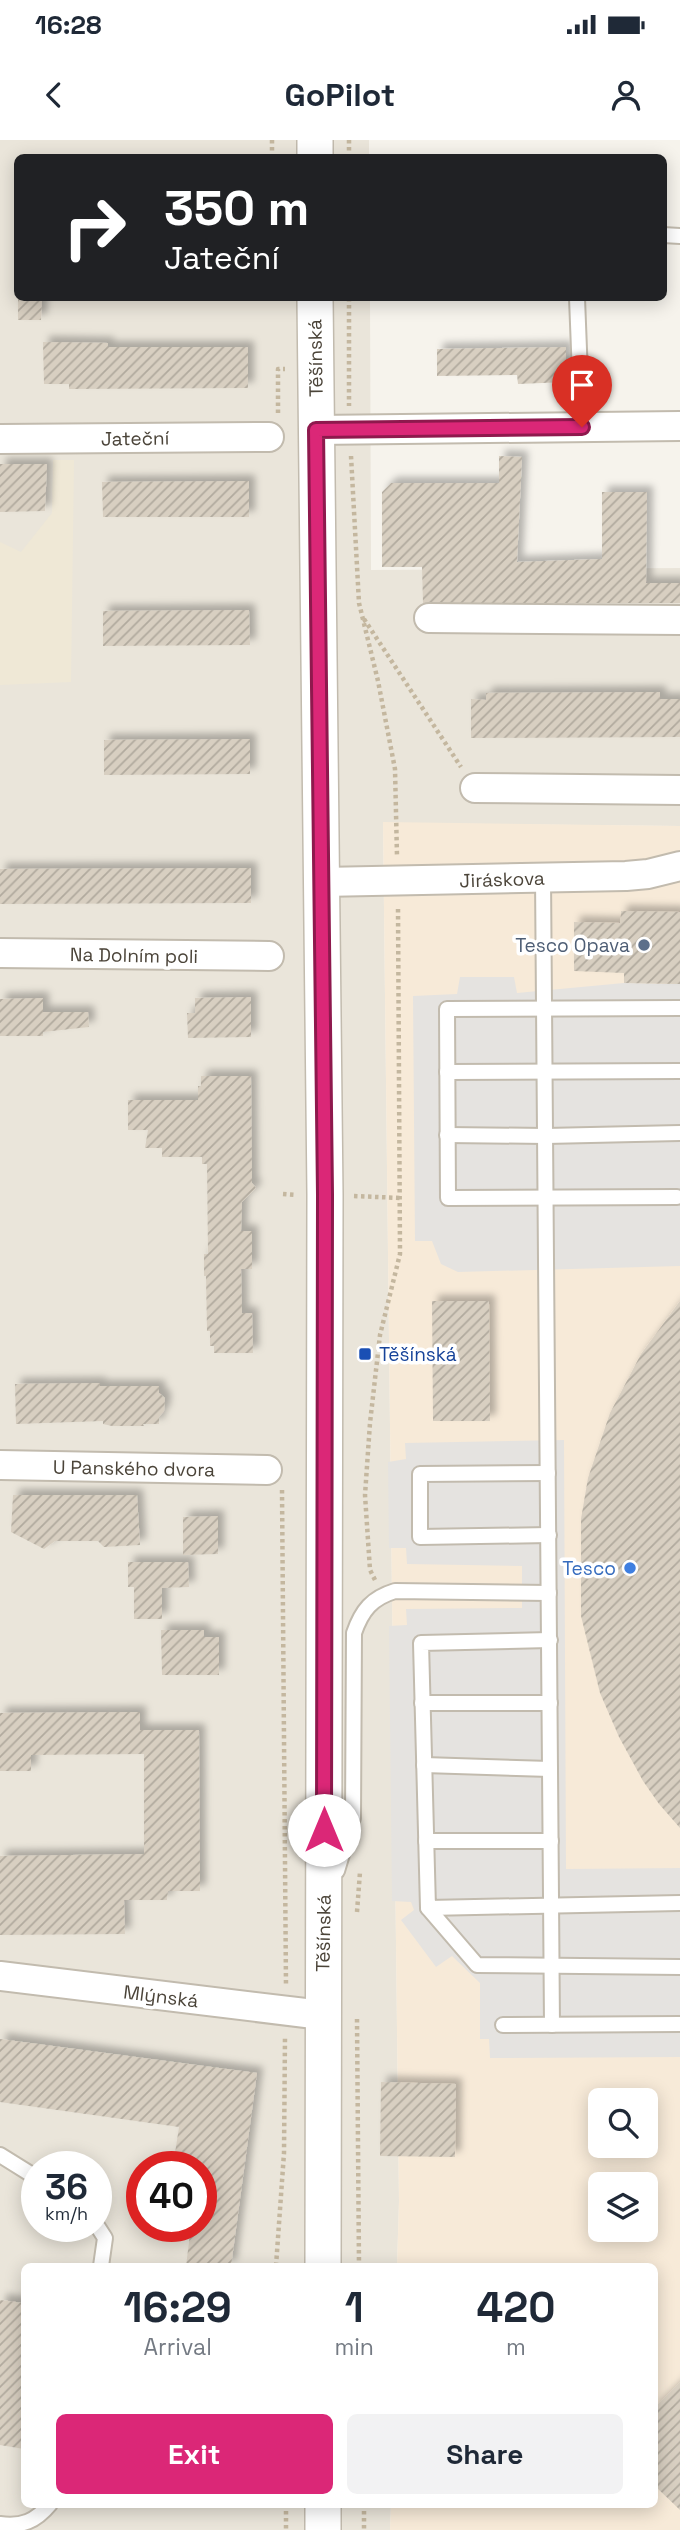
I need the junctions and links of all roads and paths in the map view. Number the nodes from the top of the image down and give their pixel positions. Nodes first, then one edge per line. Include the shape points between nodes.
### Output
1 (315, 301) edge
2 (349, 301) edge
3 (577, 301) edge
4 (680, 426) edge
5 (582, 427) junction
6 (333, 430) junction
7 (269, 436) dead end
8 (0, 439) edge
9 (362, 615) junction
10 (429, 618) dead end
11 (680, 620) edge
12 (475, 788) joint
13 (680, 790) edge
14 (680, 866) edge
15 (542, 877) junction
16 (398, 881) junction
17 (322, 882) junction
18 (0, 953) edge
19 (269, 956) dead end
20 (545, 1008) junction
21 (680, 1008) edge
22 (545, 1071) junction
23 (680, 1071) edge
24 (447, 1072) junction
25 (680, 1133) edge
26 (447, 1135) junction
27 (546, 1136) junction
28 (677, 1197) dead end
29 (546, 1198) junction
30 (0, 1465) edge
31 (548, 1473) junction
32 (274, 1475) joint
33 (548, 1535) junction
34 (549, 1593) junction
35 (382, 1595) junction
36 (550, 1640) junction
37 (422, 1703) junction
38 (550, 1703) junction
39 (424, 1765) junction
40 (550, 1769) junction
41 (426, 1841) junction
42 (551, 1841) junction
43 (360, 1864) dead end
44 (680, 1903) edge
45 (551, 1905) junction
46 (428, 1908) junction
47 (340, 1915) junction
48 (552, 1966) junction
49 (680, 1967) edge
50 (0, 1976) edge
51 (285, 2011) junction
52 (357, 2014) dead end
53 (323, 2015) junction
54 (680, 2024) edge
55 (503, 2025) dead end
56 (552, 2025) junction
57 (0, 2155) edge
58 (21, 2168) edge
59 (104, 2242) edge
60 (101, 2263) edge
61 (276, 2263) edge
62 (323, 2263) edge
63 (359, 2263) edge
64 (47, 2508) edge
65 (286, 2508) edge
66 (323, 2508) edge
67 (364, 2508) edge
68 (0, 2524) edge
69 (286, 2530) edge
70 (323, 2530) edge
71 (364, 2530) edge

1 - 6 street, Těšínská
2 - 6 path
3 - 5 lane
4 - 5 street
5 - 6 street
6 - 9 path
6 - 17 street, Těšínská
7 - 8 street, Jateční
9 - 12 path
9 - 16 path via 395,769
10 - 11 street
12 - 13 street
14 - 15 street, Jiráskova via 625,876
15 - 16 street, Jiráskova
15 - 20 lane
16 - 17 street, Jiráskova
16 - 35 path via 400,1254 380,1335 365,1495 370,1570
17 - 47 street, Těšínská
18 - 19 street, Na Dolním poli
20 - 21 lane
20 - 22 lane
20 - 24 lane via 447,1009
22 - 23 lane
22 - 24 lane
22 - 27 lane
24 - 26 lane
25 - 27 lane
26 - 27 lane
26 - 29 lane via 449,1198
27 - 29 lane
28 - 29 lane
29 - 31 lane
30 - 32 street, U Panského dvora
31 - 33 lane
31 - 33 lane via 420,1474 420,1537
32 - 51 path
33 - 34 lane
34 - 35 lane via 396,1591
34 - 36 lane
35 - 47 lane via 367,1606 354,1633 353,1818
36 - 37 lane via 421,1643
36 - 38 lane
37 - 38 lane
37 - 39 lane
38 - 40 lane
39 - 40 lane
39 - 41 lane
40 - 42 lane
41 - 42 lane
41 - 46 lane
42 - 45 lane
43 - 47 path
44 - 45 lane
45 - 46 lane
45 - 48 lane
46 - 48 lane via 477,1965
47 - 53 street, Těšínská
48 - 49 lane
48 - 56 lane
50 - 51 street, Mlýnská
51 - 53 street, Mlýnská
51 - 61 path via 284,2153
52 - 63 path
53 - 62 street, Těšínská
54 - 56 lane
55 - 56 lane
57 - 58 lane
59 - 60 lane
64 - 68 lane via 39,2518 13,2526
65 - 69 path
66 - 70 street
67 - 71 path

